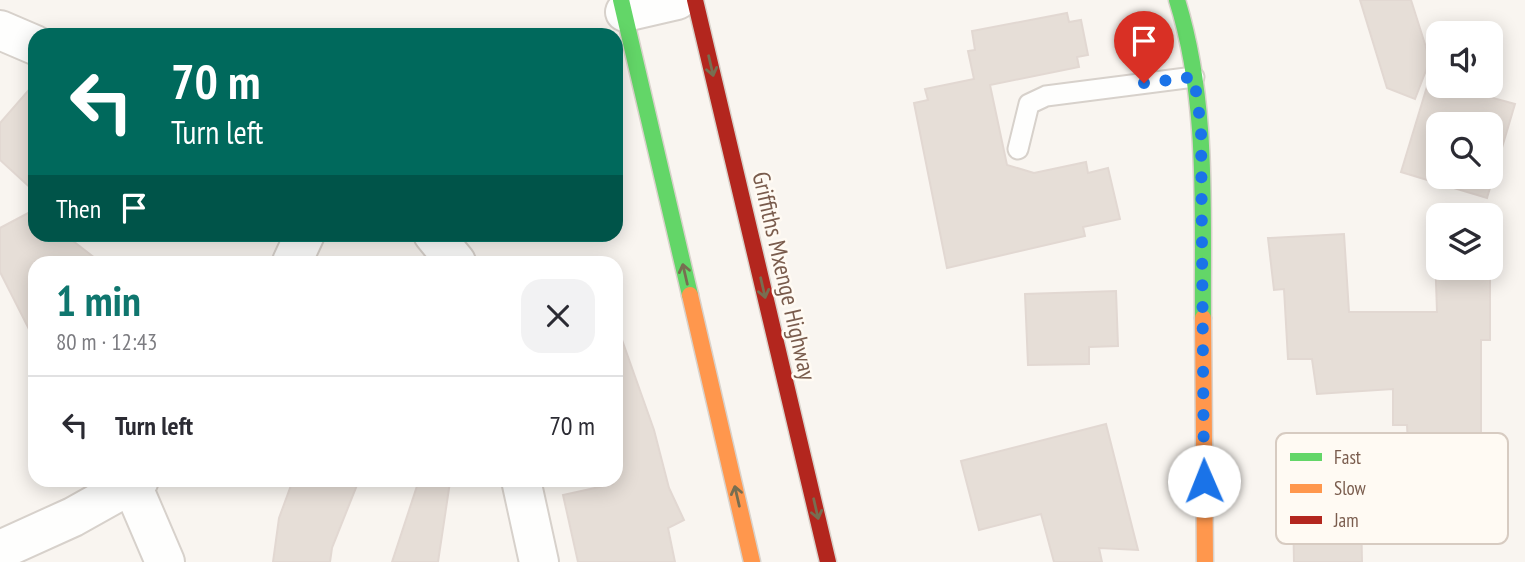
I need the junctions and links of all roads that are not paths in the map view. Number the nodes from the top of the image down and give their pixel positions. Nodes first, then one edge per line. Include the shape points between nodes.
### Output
1 (677, 0) edge
2 (695, 0) edge
3 (1177, 0) edge
4 (623, 6) edge
5 (0, 30) edge
6 (28, 42) edge
7 (1194, 77) junction
8 (1018, 149) dead end
9 (440, 242) edge
10 (451, 256) edge
11 (127, 487) edge
12 (138, 487) edge
13 (523, 487) edge
14 (0, 550) edge
15 (165, 562) edge
16 (539, 562) edge
17 (752, 562) edge
18 (828, 562) edge
19 (1205, 562) edge

1 - 4 street
2 -> 18 street, Griffiths Mxenge Highway
3 - 7 street
17 -> 4 street
5 - 6 street
7 - 8 lane via 1046,96 1029,104
7 - 19 street via 1201,127
9 - 10 street
11 - 14 street
12 - 15 street
13 - 16 street

